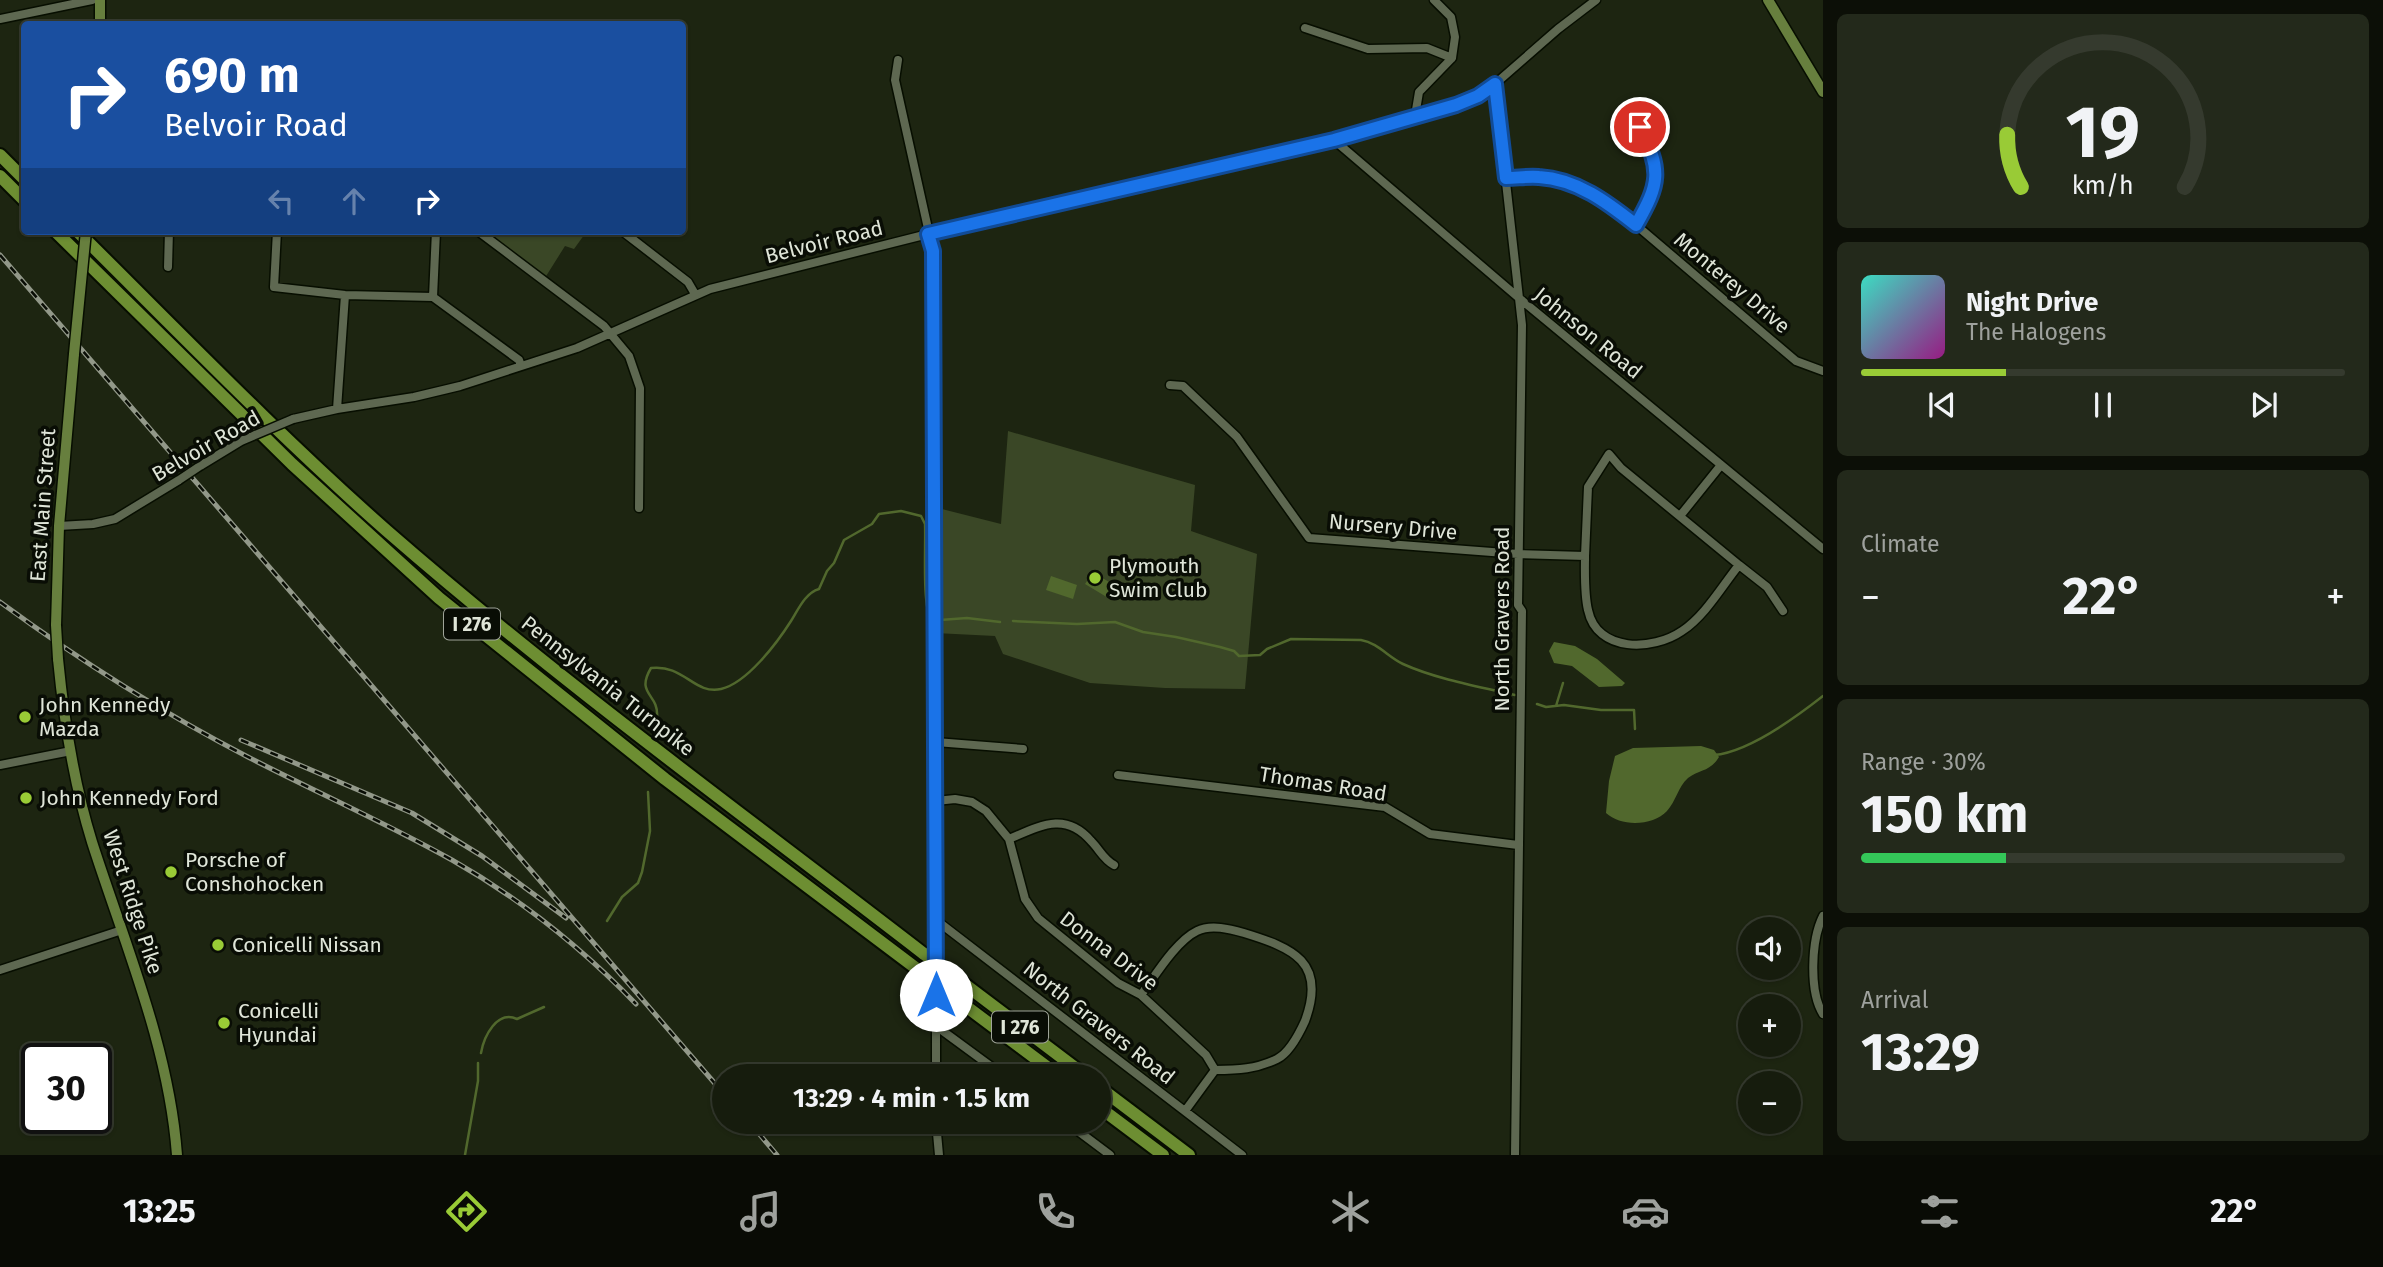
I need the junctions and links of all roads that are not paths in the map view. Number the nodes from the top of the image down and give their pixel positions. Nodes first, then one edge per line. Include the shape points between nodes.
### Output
1 (92, 0) edge
2 (100, 0) edge
3 (1434, 0) edge
4 (1596, 0) edge
5 (1768, 0) edge
6 (26, 14) junction
7 (0, 19) edge
8 (26, 21) edge
9 (100, 21) edge
10 (1305, 28) dead end
11 (1452, 58) junction
12 (898, 60) dead end
13 (1495, 84) junction
14 (1823, 92) edge
15 (1415, 116) junction
16 (1640, 127) dead end
17 (1334, 140) junction
18 (0, 155) edge
19 (0, 176) edge
20 (21, 176) edge
21 (1506, 178) junction
22 (21, 198) edge
23 (1636, 225) junction
24 (928, 234) junction
25 (59, 235) edge
26 (81, 235) edge
27 (86, 235) edge
28 (169, 235) edge
29 (277, 235) edge
30 (436, 235) edge
31 (483, 235) edge
32 (627, 235) edge
33 (168, 267) dead end
34 (695, 294) junction
35 (345, 295) junction
36 (433, 298) junction
37 (1519, 299) junction
38 (611, 334) junction
39 (521, 366) junction
40 (1823, 371) edge
41 (1170, 385) dead end
42 (337, 409) junction
43 (1721, 465) junction
44 (639, 508) dead end
45 (1680, 516) junction
46 (59, 526) junction
47 (1823, 549) edge
48 (1518, 554) junction
49 (1585, 556) junction
50 (1739, 565) junction
51 (1783, 611) dead end
52 (58, 659) joint
53 (936, 742) junction
54 (1023, 749) dead end
55 (71, 751) junction
56 (0, 765) edge
57 (1118, 775) dead end
58 (936, 801) junction
59 (1009, 839) junction
60 (1518, 845) junction
61 (1114, 865) dead end
62 (1823, 916) edge
63 (936, 920) junction
64 (122, 930) junction
65 (0, 970) edge
66 (1141, 995) junction
67 (1823, 1014) edge
68 (936, 1026) junction
69 (936, 1064) edge
70 (988, 1064) edge
71 (1043, 1064) edge
72 (1070, 1064) edge
73 (1215, 1070) junction
74 (1111, 1096) edge
75 (1185, 1111) junction
76 (1111, 1116) edge
77 (937, 1134) edge
78 (1082, 1134) edge
79 (177, 1155) edge
80 (939, 1155) edge
81 (1110, 1155) edge
82 (1163, 1155) edge
83 (1189, 1155) edge
84 (1242, 1155) edge
85 (1515, 1155) edge

1 - 6 street
2 - 9 main road
3 - 11 street via 1451,17 1455,37
4 - 13 street, Belvoir Road
5 - 14 main road
6 - 7 street
6 - 8 street
10 - 11 street via 1368,49 1427,48
11 - 15 street via 1419,92
12 - 24 street via 895,80
13 - 15 street, Belvoir Road via 1478,96
13 - 21 street, North Gravers Road
15 - 17 street, Belvoir Road
16 - 23 street via 1657,177
17 - 24 street, Belvoir Road
17 - 37 street, Johnson Road
18 - 20 highway
19 - 22 highway
21 - 23 street, Monterey Drive via 1541,177 1576,186
21 - 37 street, North Gravers Road
23 - 40 street, Monterey Drive via 1796,361
24 - 34 street, Belvoir Road
24 - 53 street via 933,251
25 - 71 highway, Pennsylvania Turnpike / I 276, bridge via 292,464 439,598 665,779
26 - 72 highway, Pennsylvania Turnpike / I 276, bridge via 300,450 430,568 552,667
27 - 46 main road, East Main Street, bridge
28 - 33 street
29 - 35 street via 274,287
30 - 36 street
31 - 38 street
32 - 34 street via 688,282
34 - 38 street, Belvoir Road
35 - 36 street
35 - 42 street
36 - 39 street via 519,360
37 - 43 street, Johnson Road
37 - 48 street, North Gravers Road
38 - 39 street, Belvoir Road
38 - 44 street via 628,356 640,388
39 - 42 street, Belvoir Road via 425,395
41 - 48 street, Nursery Drive via 1183,386 1237,438 1309,538
42 - 46 street, Belvoir Road, bridge via 293,419 241,441 115,519
43 - 45 street
43 - 47 street, Johnson Road
45 - 49 street via 1609,454 1588,487
45 - 50 street
46 - 52 main road, East Main Street, bridge
48 - 49 street, Nursery Drive
48 - 60 street, North Gravers Road
49 - 50 street via 1592,621 1609,639 1632,645 1657,643 1683,631
50 - 51 street via 1767,587
52 - 55 main road, West Ridge Pike
53 - 54 street
53 - 58 street
55 - 56 street
55 - 64 main road, West Ridge Pike via 92,840
57 - 60 street, Thomas Road via 1385,807 1430,834
58 - 59 street, Donna Drive via 972,803 986,811
58 - 63 street
59 - 61 street via 1044,825 1067,823 1084,833
59 - 66 street, Donna Drive via 1025,899 1038,918 1118,984
60 - 85 street, North Gravers Road
62 - 67 street via 1814,951 1816,1003
63 - 68 street
63 - 75 street, North Gravers Road
64 - 65 street
64 - 79 main road, West Ridge Pike via 162,1060
66 - 73 street, Donna Drive via 1206,1055
66 - 73 street via 1185,939 1198,930 1230,929 1273,941 1303,963 1312,981 1312,1001 1302,1029 1280,1057 1251,1069
68 - 69 street
68 - 70 street
73 - 75 street
74 - 83 highway
75 - 84 street, North Gravers Road
76 - 82 highway
77 - 80 street
78 - 81 street

